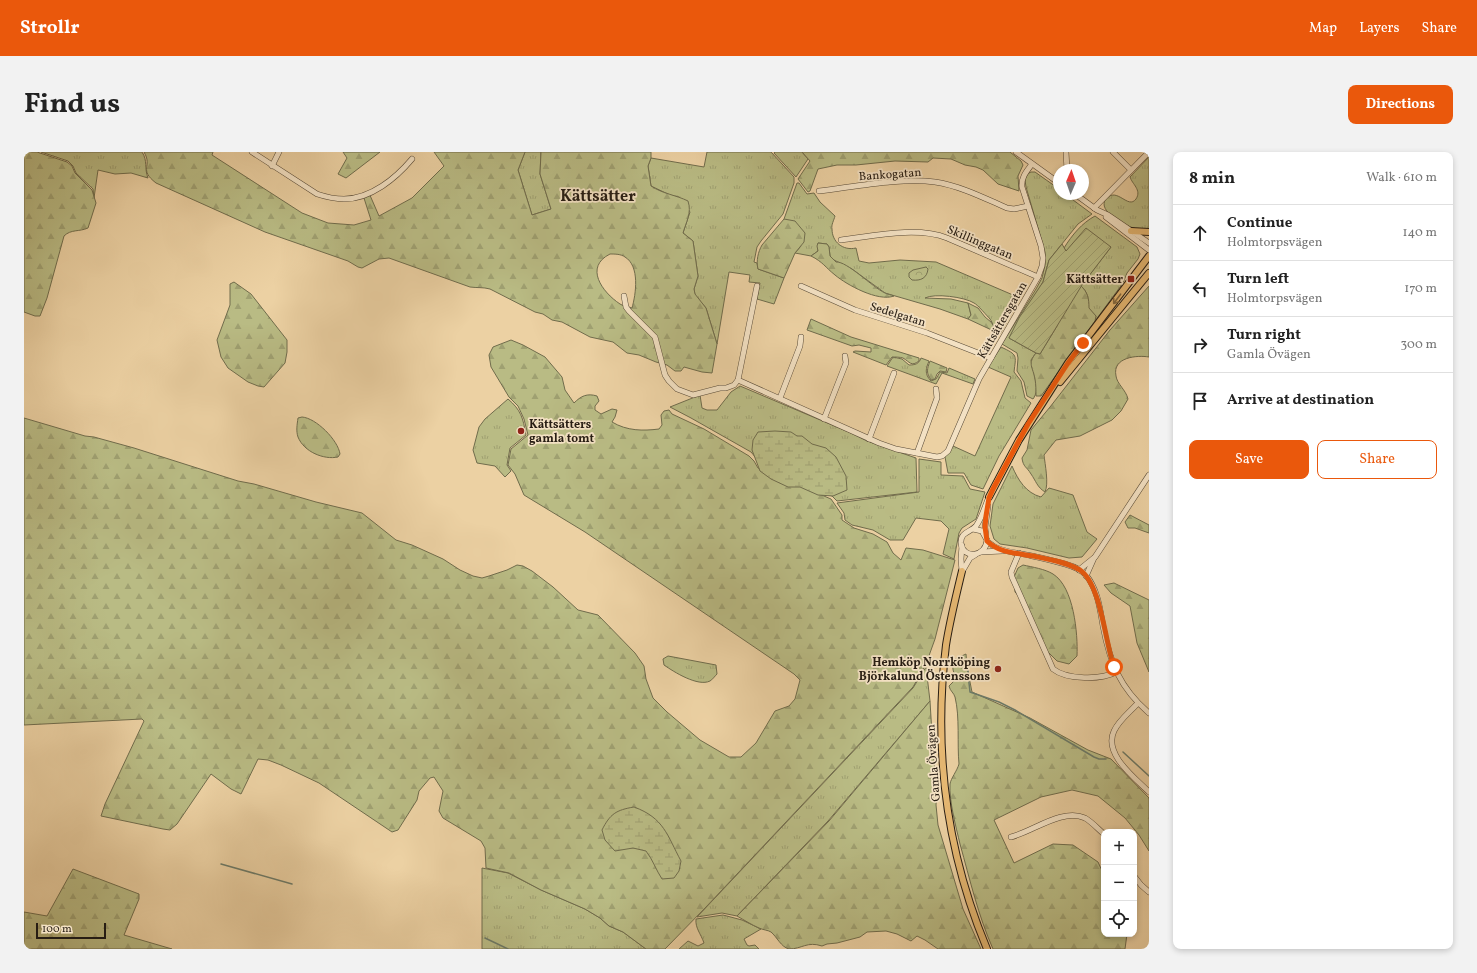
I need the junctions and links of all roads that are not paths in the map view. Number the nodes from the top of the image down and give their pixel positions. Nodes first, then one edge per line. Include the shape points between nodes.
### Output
1 (252, 152) edge
2 (280, 152) edge
3 (1016, 152) edge
4 (1066, 152) edge
5 (1113, 152) edge
6 (1149, 152) edge
7 (412, 159) dead end
8 (1032, 164) junction
9 (1066, 164) edge
10 (272, 166) junction
11 (1131, 170) junction
12 (1053, 179) edge
13 (819, 191) dead end
14 (1083, 200) edge
15 (1028, 206) junction
16 (1094, 208) junction
17 (1103, 213) junction
18 (1131, 230) junction
19 (1149, 232) edge
20 (841, 240) dead end
21 (1149, 242) edge
22 (1149, 250) edge
23 (1149, 256) edge
24 (1149, 273) edge
25 (1038, 277) junction
26 (757, 286) dead end
27 (801, 286) dead end
28 (624, 296) dead end
29 (801, 337) dead end
30 (845, 356) dead end
31 (990, 358) junction
32 (894, 373) dead end
33 (738, 380) junction
34 (936, 389) dead end
35 (780, 398) junction
36 (1045, 399) junction
37 (824, 418) junction
38 (868, 439) junction
39 (917, 453) junction
40 (1149, 475) edge
41 (989, 498) junction
42 (973, 529) junction
43 (986, 539) junction
44 (962, 546) junction
45 (1005, 551) junction
46 (981, 552) junction
47 (1019, 553) junction
48 (976, 554) junction
49 (1095, 557) junction
50 (1079, 570) junction
51 (962, 571) junction
52 (1086, 576) junction
53 (1116, 672) junction
54 (1138, 703) junction
55 (1149, 713) edge
56 (1149, 792) edge
57 (1101, 831) edge
58 (1011, 837) dead end
59 (1137, 880) edge
60 (1149, 892) edge
61 (987, 949) edge

1 - 10 street
2 - 10 street
3 - 8 street
4 - 9 street
5 - 11 street
6 - 11 street
7 - 10 street via 398,174 378,188 344,200 317,194
8 - 12 street
8 - 15 street, Kättsättersgatan via 1022,182
11 - 16 street
13 - 15 street, Bankogatan via 905,182 933,182 961,189 1007,208
14 - 16 street
15 - 25 street, Kättsättersgatan via 1043,258
16 - 17 street
17 - 18 street
17 - 22 street
18 - 19 main road
18 - 21 street
20 - 25 street, Skillinggatan via 911,232 932,234
23 -> 36 main road, Gamla Övägen via 1068,363
24 - 36 main road, Gamla Övägen
25 - 31 street, Kättsättersgatan
26 - 33 street
27 - 31 street, Sedelgatan via 855,310 928,333
28 - 33 street via 629,311 655,337 669,382 682,392 693,395 704,393 734,385
29 - 35 street
30 - 37 street via 846,363
31 - 39 street, Kättsättersgatan via 946,454 937,457
32 - 38 street
33 - 35 street, Kättsättersgatan
34 - 39 street via 937,398
35 - 37 street, Kättsättersgatan
36 - 41 main road, Gamla Övägen via 1019,440
37 - 38 street, Kättsättersgatan
38 - 39 street, Kättsättersgatan
40 - 49 street
41 - 42 street, Gamla Övägen
41 - 43 street, Gamla Övägen
42 - 43 street via 982,531
42 - 44 street, Gamla Övägen via 966,531 962,536
43 - 45 street via 996,548
43 - 46 street, Gamla Övägen via 986,546
44 - 48 street via 966,552
44 - 51 street, Gamla Övägen
45 - 46 street
45 - 47 street
46 - 48 street, Gamla Övägen
47 - 50 street
47 - 53 street via 1012,577 1053,669 1060,674 1080,677 1109,676
48 - 51 street, Gamla Övägen via 970,558
49 - 50 street
49 - 52 street
50 - 52 street
51 - 61 main road, Gamla Övägen via 950,624 943,676 943,775 950,830 958,865
52 - 53 street via 1099,600 1109,652
53 - 54 street
54 - 55 street
54 - 56 street via 1118,724 1112,742 1117,758
57 - 58 street via 1088,820 1072,815 1059,817
59 - 60 street

